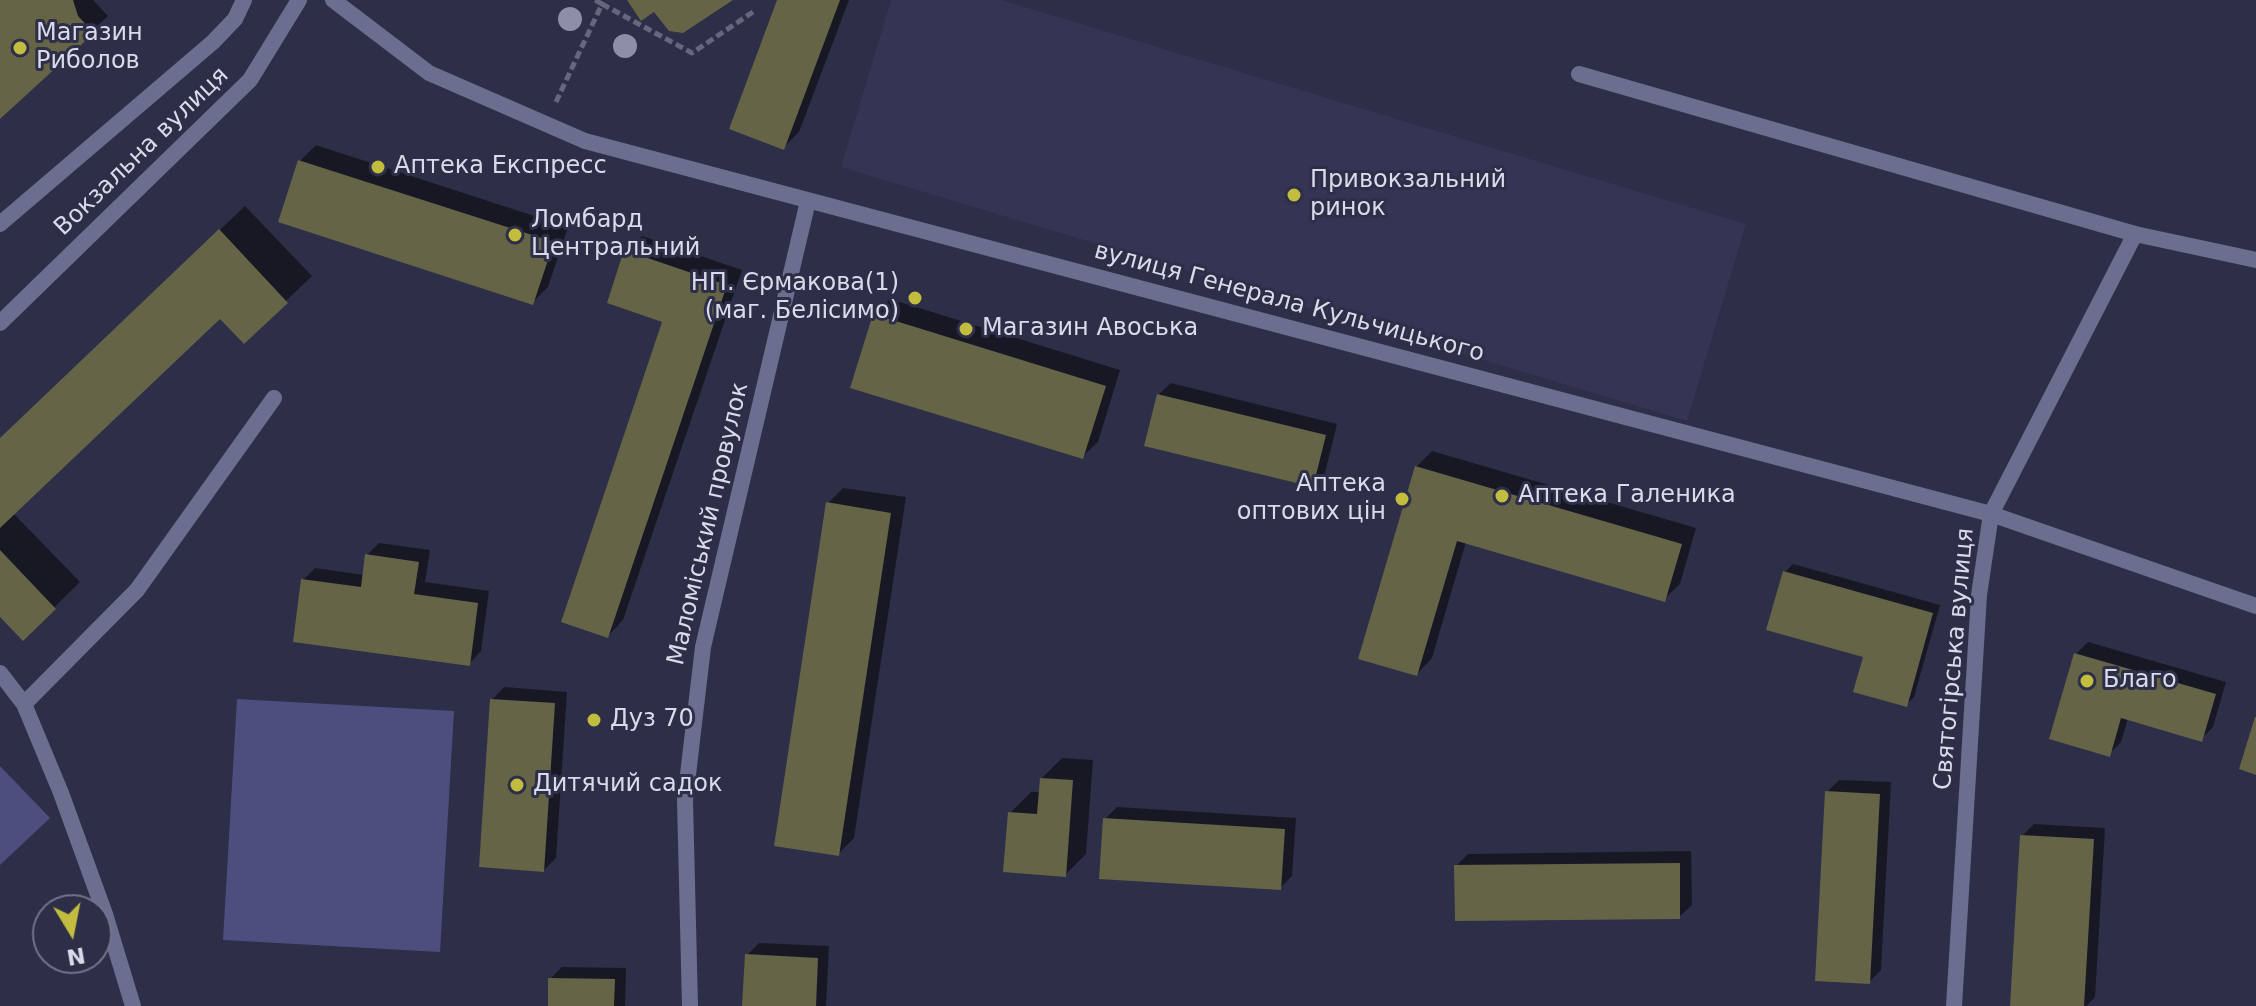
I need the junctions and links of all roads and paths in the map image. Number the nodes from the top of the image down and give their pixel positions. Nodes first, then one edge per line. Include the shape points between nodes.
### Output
1 (244, 0) edge
2 (299, 0) edge
3 (333, 0) edge
4 (595, 0) edge
5 (602, 4) junction
6 (753, 12) dead end
7 (1579, 74) dead end
8 (546, 124) junction
9 (808, 201) junction
10 (0, 224) edge
11 (2135, 234) junction
12 (2256, 260) edge
13 (0, 323) edge
14 (274, 398) dead end
15 (1991, 514) junction
16 (2256, 606) edge
17 (0, 673) edge
18 (24, 704) junction
19 (133, 1006) edge
20 (690, 1006) edge
21 (1954, 1006) edge

1 - 10 street, Вокзальна вулиця via 235,19 213,42
2 - 13 street, Вокзальна вулиця via 250,80
3 - 8 street, вулиця Генерала Кульчицького via 429,73
4 - 5 path
5 - 6 path via 692,53
5 - 8 path
7 - 11 street
8 - 9 street, вулиця Генерала Кульчицького via 585,141
9 - 15 street, вулиця Генерала Кульчицького
9 - 20 street, Маломіський провулок via 703,647 685,800
11 - 12 street
11 - 15 street, Святогірська вулиця
14 - 18 street via 137,590
15 - 16 street, вулиця Генерала Кульчицького
15 - 21 street, Святогірська вулиця via 1979,595
17 - 18 street
18 - 19 street via 90,873

